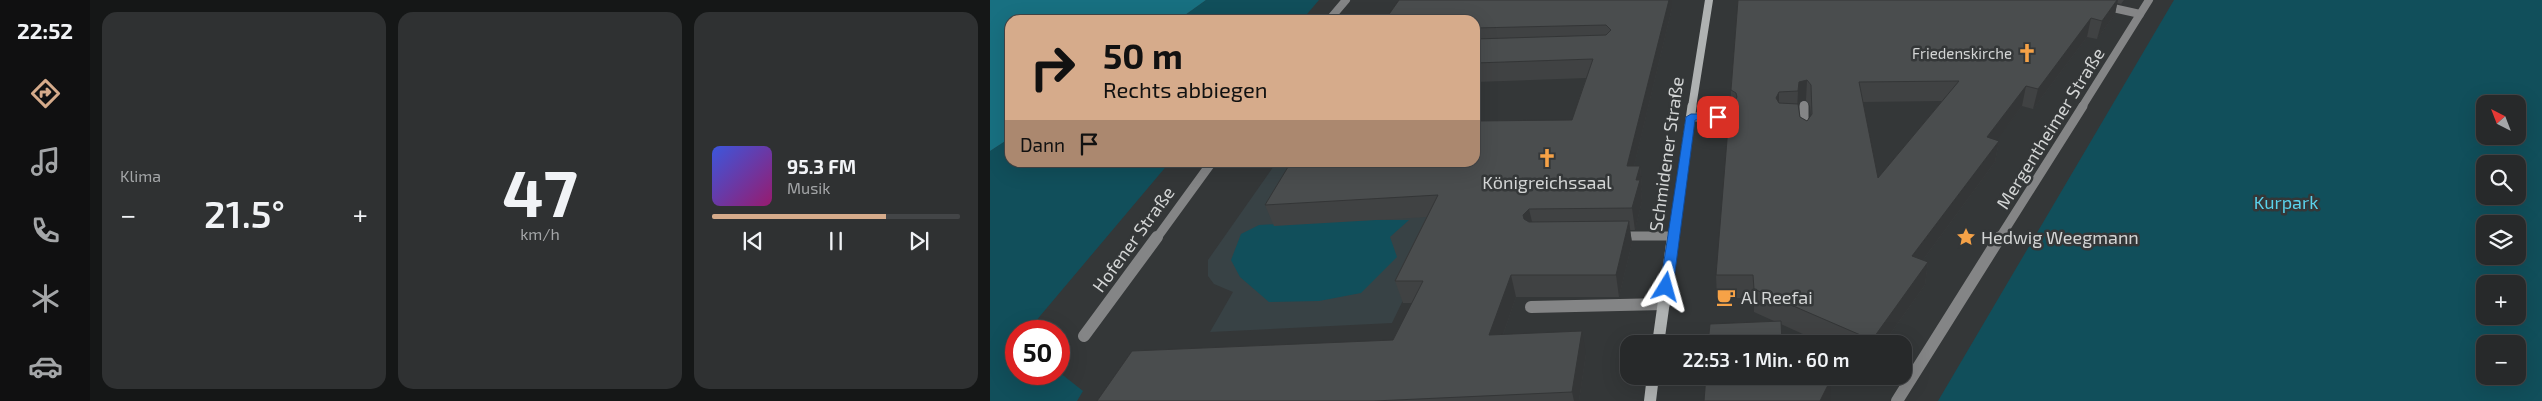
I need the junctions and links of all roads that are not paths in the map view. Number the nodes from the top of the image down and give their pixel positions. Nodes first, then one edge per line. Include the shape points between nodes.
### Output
1 (1346, 0) edge
2 (1709, 0) edge
3 (2149, 0) edge
4 (2094, 4) edge
5 (2140, 14) junction
6 (1333, 15) edge
7 (1804, 105) dead end
8 (1691, 117) junction
9 (1731, 117) edge
10 (1802, 121) edge
11 (1208, 167) edge
12 (1604, 236) edge
13 (1673, 236) junction
14 (1664, 304) junction
15 (1531, 307) dead end
16 (1659, 335) edge
17 (1084, 336) dead end
18 (1653, 385) edge
19 (1650, 401) edge
20 (1897, 401) edge

1 - 6 street
2 - 8 main road, Schmidener Straße
3 - 5 street, Mergentheimer Straße
4 - 5 street
5 - 20 street, Mergentheimer Straße
7 - 10 street
8 - 9 street
8 - 13 main road, Schmidener Straße
11 - 17 street, Hofener Straße
12 - 13 street
13 - 14 main road, Schmidener Straße
14 - 15 street
14 - 16 main road, Schmidener Straße
18 - 19 main road

